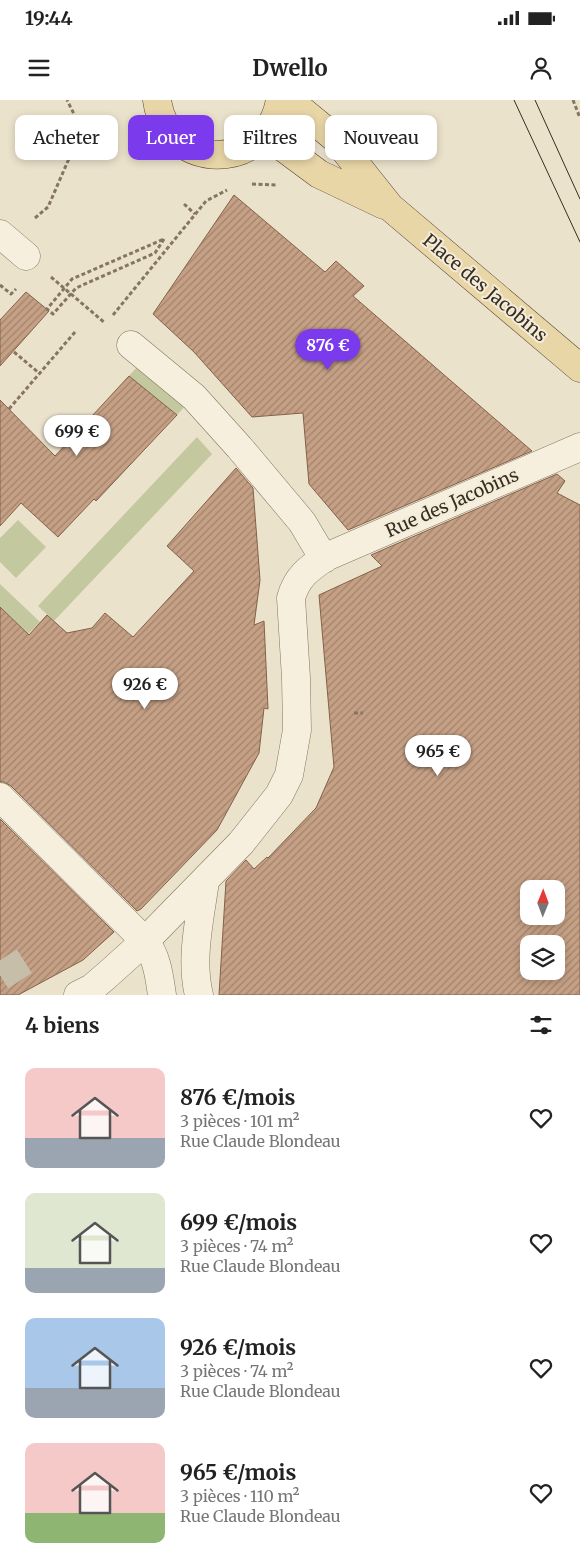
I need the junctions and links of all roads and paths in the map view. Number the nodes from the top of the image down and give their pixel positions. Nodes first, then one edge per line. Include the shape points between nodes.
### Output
1 (67, 100) edge
2 (157, 100) edge
3 (280, 100) edge
4 (290, 100) edge
5 (574, 100) edge
6 (578, 111) edge
7 (276, 115) edge
8 (580, 118) edge
9 (224, 154) edge
10 (300, 160) edge
11 (246, 184) dead end
12 (280, 186) dead end
13 (228, 189) dead end
14 (184, 204) dead end
15 (48, 207) dead end
16 (390, 207) junction
17 (195, 214) junction
18 (0, 234) edge
19 (26, 256) dead end
20 (72, 280) junction
21 (64, 288) junction
22 (76, 288) junction
23 (71, 294) junction
24 (112, 316) dead end
25 (106, 324) dead end
26 (75, 332) dead end
27 (131, 345) dead end
28 (14, 352) dead end
29 (580, 368) edge
30 (39, 373) junction
31 (9, 409) dead end
32 (580, 448) edge
33 (324, 559) junction
34 (354, 713) dead end
35 (363, 713) dead end
36 (0, 797) edge
37 (205, 881) junction
38 (144, 941) junction
39 (78, 995) edge
40 (162, 995) edge
41 (199, 995) edge

1 - 15 path via 76,118 74,147
2 - 9 main road via 162,119 185,145 199,152
3 - 7 main road
4 - 16 main road, Place des Jacobins via 335,138
5 - 6 path
6 - 8 path
10 - 16 main road, Place des Jacobins via 319,174
11 - 12 path
13 - 17 path via 206,201
14 - 17 path
16 - 29 main road, Place des Jacobins
17 - 24 path
18 - 19 street
20 - 21 path
20 - 22 path
20 - 22 path via 164,239 155,253
21 - 23 path
21 - 23 path via 47,309 53,314
22 - 23 path
23 - 25 path
26 - 30 path
27 - 33 street via 194,396 234,440 302,522
28 - 30 path
30 - 31 path
32 - 33 street, Rue des Jacobins
33 - 37 street, Rue des Jacobins via 302,576 290,598 297,730 289,775 279,795 241,844
34 - 35 path
36 - 38 street
37 - 38 street, Rue des Jacobins
37 - 41 street via 196,947
38 - 39 street, Rue des Jacobins via 92,988
38 - 40 street via 156,961

